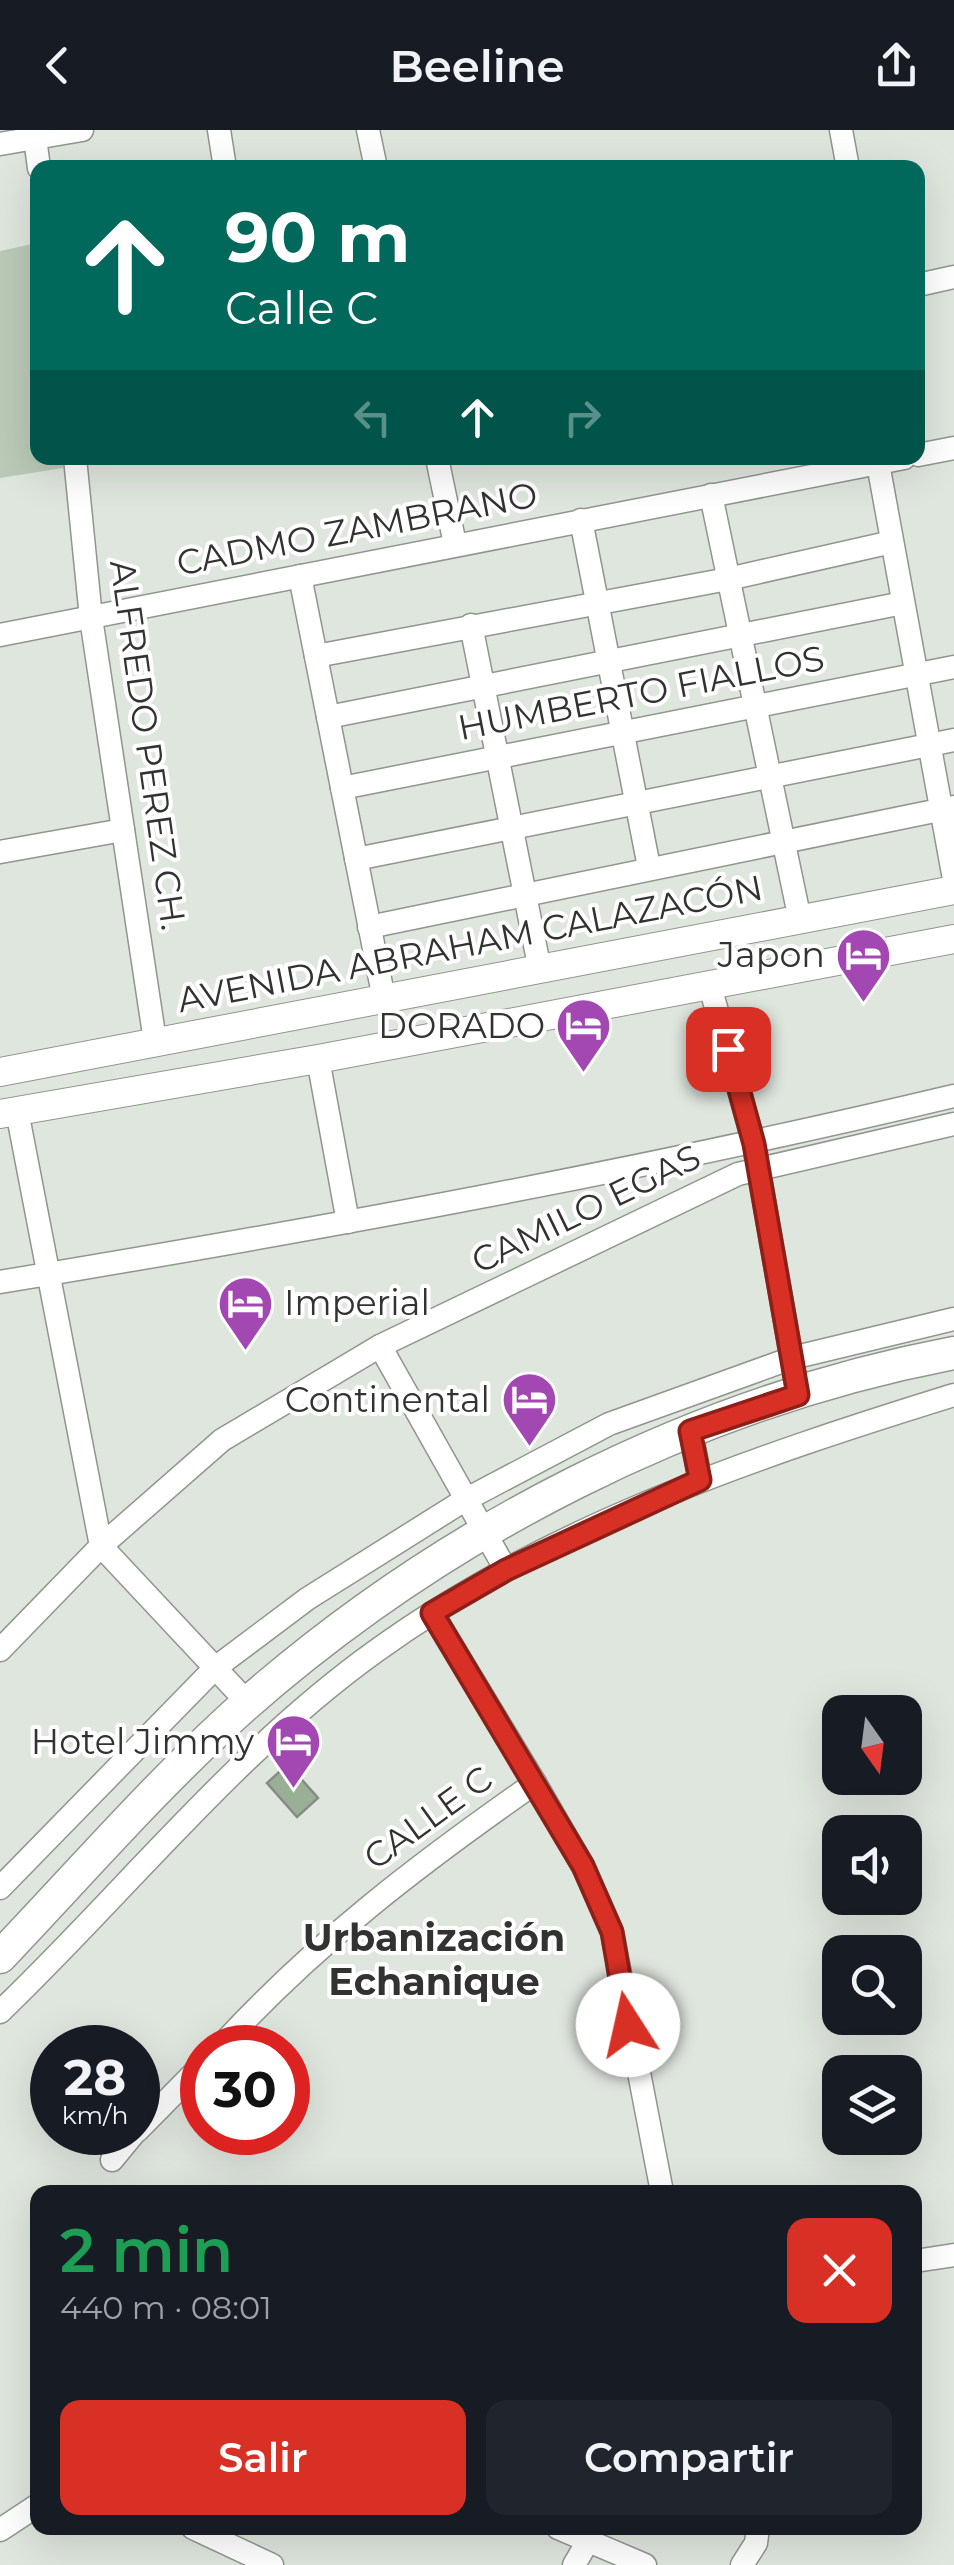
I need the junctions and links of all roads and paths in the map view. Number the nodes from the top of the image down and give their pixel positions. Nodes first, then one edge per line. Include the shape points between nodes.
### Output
1 (82, 130) edge
2 (219, 130) edge
3 (368, 130) edge
4 (841, 130) edge
5 (35, 138) junction
6 (0, 144) edge
7 (38, 160) edge
8 (225, 160) edge
9 (374, 160) edge
10 (847, 160) edge
11 (954, 278) edge
12 (925, 284) edge
13 (954, 448) edge
14 (925, 454) edge
15 (80, 465) edge
16 (439, 465) edge
17 (853, 465) edge
18 (878, 465) edge
19 (711, 495) junction
20 (581, 520) junction
21 (892, 542) junction
22 (456, 544) junction
23 (300, 576) junction
24 (728, 579) junction
25 (597, 600) junction
26 (903, 603) junction
27 (91, 618) junction
28 (472, 625) junction
29 (0, 635) edge
30 (740, 635) junction
31 (316, 656) junction
32 (609, 661) junction
33 (954, 668) edge
34 (916, 674) junction
35 (484, 686) junction
36 (755, 706) junction
37 (328, 717) junction
38 (623, 732) junction
39 (954, 740) edge
40 (930, 746) junction
41 (498, 757) junction
42 (770, 777) junction
43 (342, 788) junction
44 (637, 804) junction
45 (948, 808) edge
46 (512, 828) junction
47 (123, 830) junction
48 (783, 840) junction
49 (0, 852) edge
50 (356, 860) junction
51 (649, 867) junction
52 (954, 880) edge
53 (954, 890) edge
54 (524, 894) junction
55 (800, 920) junction
56 (370, 927) junction
57 (954, 939) edge
58 (540, 970) junction
59 (710, 986) junction
60 (384, 1000) junction
61 (155, 1041) junction
62 (318, 1059) junction
63 (0, 1072) edge
64 (954, 1096) edge
65 (8, 1112) edge
66 (954, 1124) edge
67 (754, 1144) junction
68 (758, 1168) junction
69 (348, 1222) junction
70 (48, 1274) junction
71 (0, 1282) edge
72 (954, 1319) edge
73 (380, 1346) junction
74 (954, 1353) edge
75 (792, 1358) junction
76 (954, 1394) edge
77 (798, 1395) junction
78 (690, 1431) junction
79 (700, 1480) junction
80 (463, 1501) junction
81 (485, 1532) junction
82 (101, 1546) junction
83 (506, 1570) junction
84 (432, 1613) junction
85 (0, 1650) edge
86 (215, 1668) junction
87 (248, 1703) junction
88 (535, 1783) junction
89 (0, 1888) edge
90 (0, 1957) edge
91 (0, 2012) edge
92 (241, 2025) edge
93 (180, 2087) edge
94 (160, 2107) edge
95 (116, 2155) edge
96 (112, 2160) dead end
97 (661, 2185) edge
98 (954, 2256) edge
99 (922, 2260) edge
100 (30, 2510) edge
101 (0, 2530) edge
102 (209, 2535) edge
103 (574, 2535) edge
104 (757, 2535) edge
105 (588, 2541) junction
106 (272, 2565) edge
107 (574, 2565) edge
108 (645, 2565) edge
109 (742, 2565) edge

1 - 5 street
2 - 8 street
3 - 9 street
4 - 10 street
5 - 6 street
5 - 7 street
11 - 12 street
13 - 14 street
15 - 27 street, ALFREDO PEREZ CH.
16 - 22 street
17 - 19 street, CADMO ZAMBRANO
18 - 21 street
19 - 20 street, CADMO ZAMBRANO
19 - 24 street
20 - 22 street, CADMO ZAMBRANO
20 - 25 street
21 - 24 street
21 - 26 street
22 - 23 street, CADMO ZAMBRANO
23 - 27 street, CADMO ZAMBRANO
23 - 31 street
24 - 25 street
24 - 30 street
25 - 28 street
25 - 32 street
26 - 30 street
26 - 34 street
27 - 29 street, CADMO ZAMBRANO
27 - 47 street, ALFREDO PEREZ CH.
28 - 31 street
28 - 35 street
30 - 32 street
30 - 36 street
31 - 37 street
32 - 35 street
32 - 38 street
33 - 34 street, HUMBERTO FIALLOS
34 - 36 street, HUMBERTO FIALLOS
34 - 40 street
35 - 37 street
35 - 41 street
36 - 38 street, HUMBERTO FIALLOS
36 - 42 street
37 - 43 street
38 - 41 street, HUMBERTO FIALLOS
38 - 44 street
39 - 40 street
40 - 42 street
40 - 45 street
41 - 43 street, HUMBERTO FIALLOS
41 - 46 street
42 - 44 street
42 - 48 street
43 - 50 street
44 - 46 street
44 - 51 street
45 - 48 street
45 - 52 street
46 - 50 street
46 - 54 street
47 - 49 street
47 - 61 street, ALFREDO PEREZ CH.
48 - 51 street
48 - 55 street
50 - 56 street
51 - 54 street
53 - 55 main road, AVENIDA ABRAHAM CALAZACÓN
54 - 56 street
54 - 58 street
55 - 58 main road, AVENIDA ABRAHAM CALAZACÓN
56 - 60 street
57 - 59 main road
58 - 60 main road, AVENIDA ABRAHAM CALAZACÓN
59 - 62 main road
59 - 67 street
60 - 61 main road, AVENIDA ABRAHAM CALAZACÓN
61 - 63 main road, AVENIDA ABRAHAM CALAZACÓN
62 - 65 main road
62 - 69 street
64 - 67 street, CAMILO EGAS
65 - 70 street
66 - 68 street, CAMILO EGAS
67 - 68 street
67 - 69 street, CAMILO EGAS
68 - 73 street, CAMILO EGAS
68 - 75 street
69 - 70 street, CAMILO EGAS
70 - 71 street, CAMILO EGAS
70 - 82 street
72 - 75 street
73 - 80 street
73 - 82 street, CAMILO EGAS via 222,1440
74 - 77 highway
75 - 77 street
75 - 80 street via 609,1424
76 - 79 street
77 - 78 highway
78 - 79 street
78 - 81 highway
79 - 83 street
80 - 81 street
80 - 86 street via 307,1599
81 - 83 street
81 - 87 highway via 351,1620
82 - 85 street, CAMILO EGAS
82 - 86 street
83 - 84 street
84 - 88 street, CALLE C
84 - 91 street via 277,1732
86 - 87 street
86 - 89 street
87 - 90 highway
88 - 92 street, CALLE C via 315,1948
88 - 97 street via 612,1932
93 - 94 street
95 - 96 street
98 - 99 street
100 - 101 street
102 - 106 street
103 - 105 street
104 - 109 street
105 - 107 street
105 - 108 street

